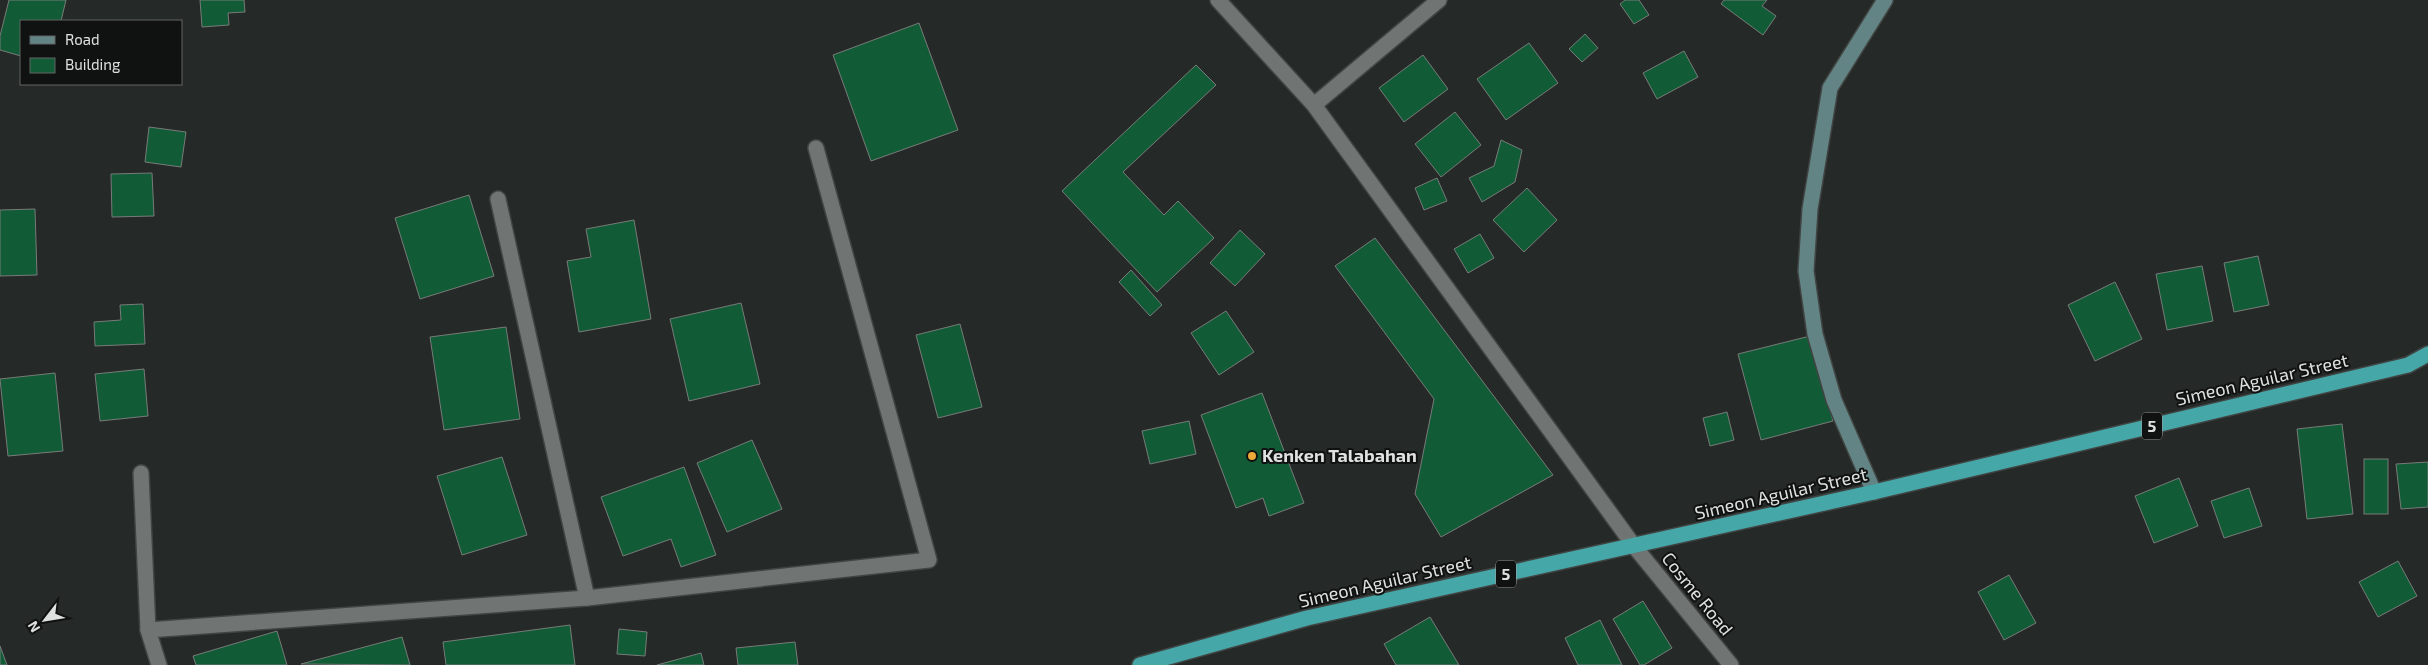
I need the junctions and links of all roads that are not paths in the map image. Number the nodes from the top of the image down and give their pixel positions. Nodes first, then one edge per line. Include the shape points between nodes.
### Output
1 (1218, 0) edge
2 (1439, 0) edge
3 (1885, 0) edge
4 (1314, 105) junction
5 (816, 148) dead end
6 (498, 199) dead end
7 (2428, 354) edge
8 (142, 473) dead end
9 (1874, 492) junction
10 (1634, 546) junction
11 (588, 598) junction
12 (148, 630) junction
13 (159, 665) edge
14 (1140, 665) edge
15 (1731, 665) edge

1 - 4 street, Cosme Road
2 - 4 street
3 - 9 main road via 1830,88 1810,209 1806,271 1815,334 1834,400
4 - 10 street, Cosme Road
5 - 11 street via 929,560
6 - 11 street
7 - 9 highway, Simeon Aguilar Street / 5 via 2408,365
8 - 12 street
9 - 10 highway, Simeon Aguilar Street / 5
10 - 14 highway, Simeon Aguilar Street / 5 via 1306,618
10 - 15 street, Cosme Road
11 - 12 street
12 - 13 street

